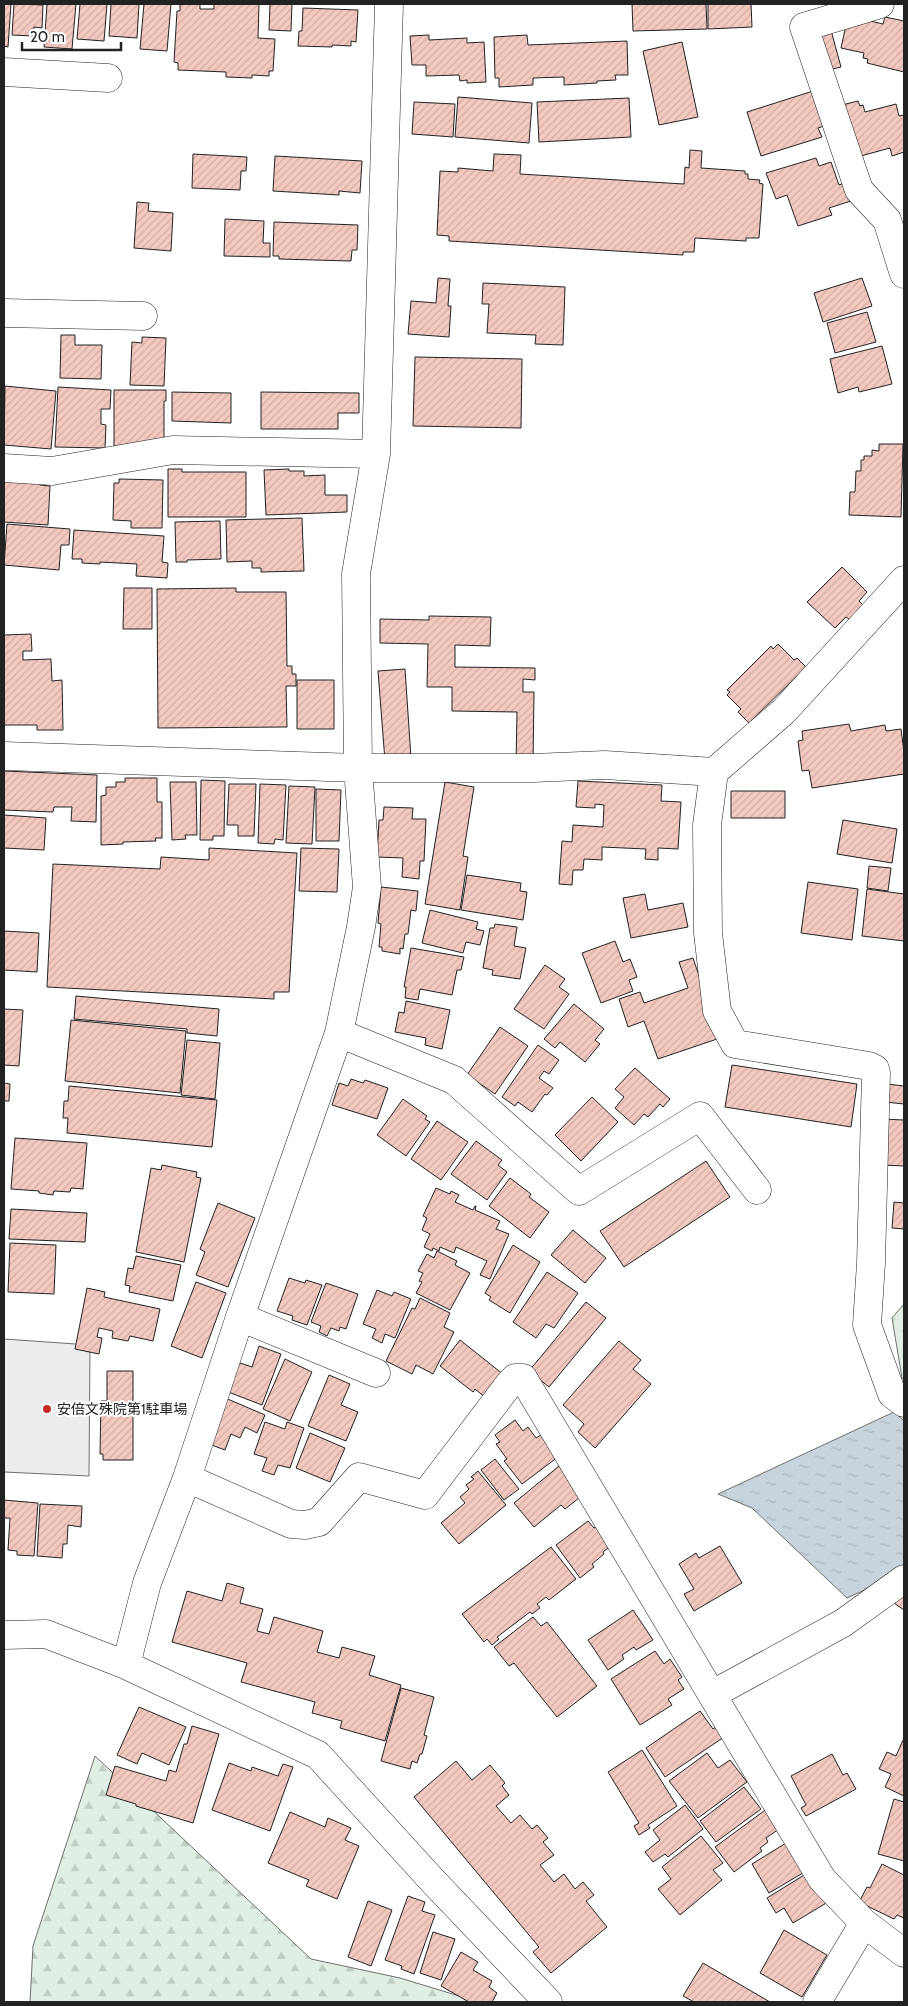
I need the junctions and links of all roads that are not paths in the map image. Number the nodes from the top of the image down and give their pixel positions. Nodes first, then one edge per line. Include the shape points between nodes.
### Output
1 (389, 4) edge
2 (880, 4) edge
3 (4, 72) edge
4 (108, 78) dead end
5 (904, 274) edge
6 (4, 313) edge
7 (143, 316) dead end
8 (376, 454) junction
9 (4, 468) edge
10 (904, 580) edge
11 (4, 756) edge
12 (358, 768) junction
13 (714, 772) junction
14 (339, 1033) junction
15 (757, 1190) dead end
16 (240, 1318) junction
17 (376, 1373) dead end
18 (904, 1403) edge
19 (186, 1478) junction
20 (904, 1579) edge
21 (4, 1635) edge
22 (126, 1665) junction
23 (714, 1694) junction
24 (864, 1923) junction
25 (904, 1953) edge
26 (548, 2002) edge
27 (817, 2002) edge

1 - 8 street
2 - 5 street via 804,27 859,190 887,220
3 - 4 street
6 - 7 street
8 - 9 street via 173,450 52,471
8 - 12 street via 356,574
10 - 13 street via 784,711
11 - 12 street
12 - 13 street via 605,766
12 - 14 street via 367,887
13 - 18 street via 707,825 708,933 717,1011 735,1044 869,1066 876,1073 871,1263 866,1325 892,1394
14 - 15 street via 454,1080 579,1191 700,1116
14 - 16 street
16 - 17 street
16 - 19 street
19 - 22 street via 148,1582
19 - 23 street via 290,1524 305,1526 319,1522 359,1477 426,1495 510,1383 515,1378 523,1378
20 - 23 street via 843,1623
21 - 22 street via 46,1634
22 - 26 street via 318,1755
23 - 24 street via 822,1879
24 - 25 street
24 - 27 street

